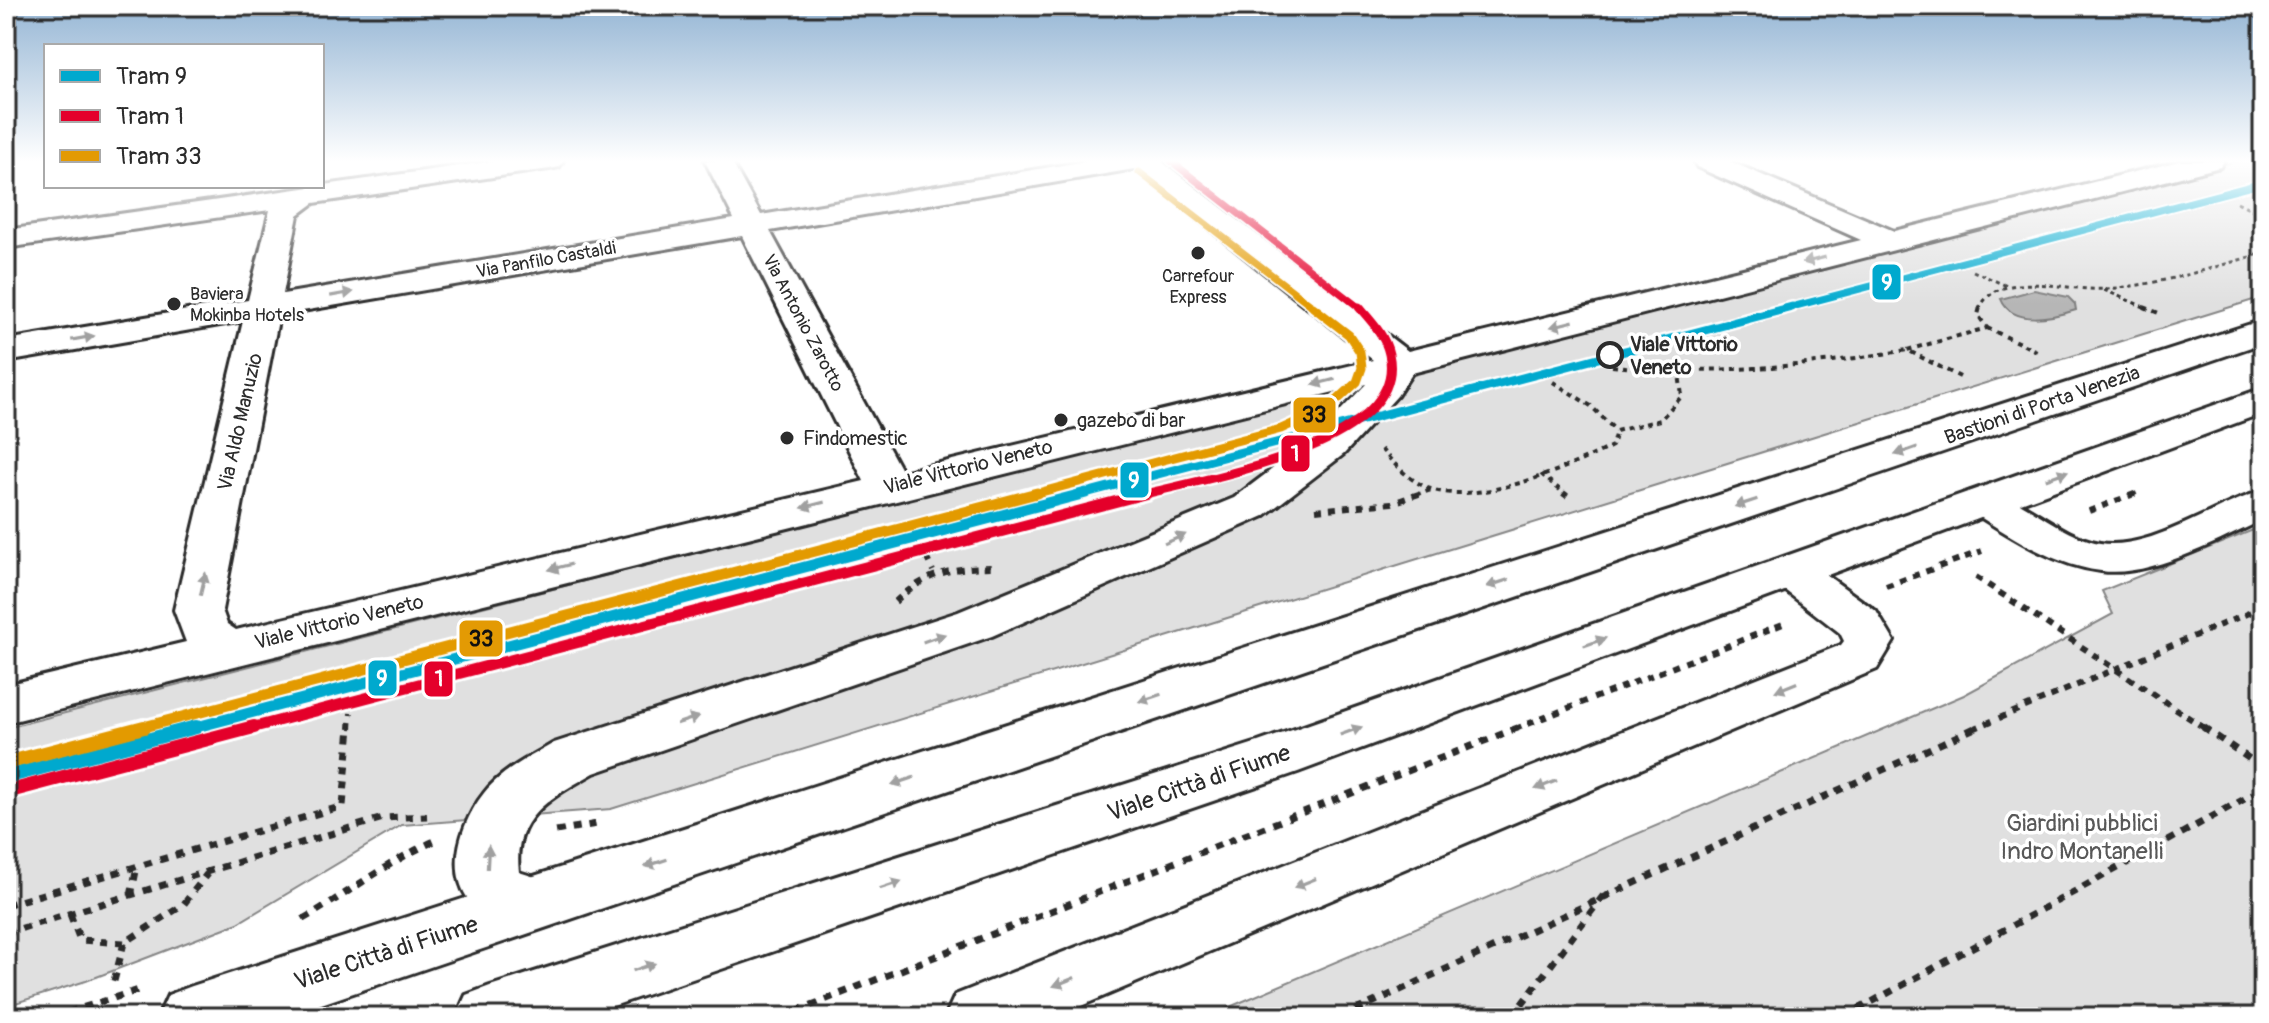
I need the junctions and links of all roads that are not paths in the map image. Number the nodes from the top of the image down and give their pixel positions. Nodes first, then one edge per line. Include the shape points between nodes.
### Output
1 (168, 209) edge
2 (287, 209) edge
3 (743, 209) edge
4 (848, 209) edge
5 (1205, 209) edge
6 (1816, 209) edge
7 (2017, 209) edge
8 (751, 225) junction
9 (6, 239) edge
10 (1890, 241) junction
11 (265, 308) junction
12 (2263, 331) edge
13 (6, 351) edge
14 (1400, 363) junction
15 (2263, 400) edge
16 (1820, 479) joint
17 (888, 486) junction
18 (1984, 501) junction
19 (2263, 504) edge
20 (1812, 588) junction
21 (227, 649) junction
22 (6, 704) edge
23 (535, 903) junction
24 (585, 1002) edge
25 (192, 1017) edge
26 (490, 1017) edge
27 (979, 1017) edge

1 - 9 street
2 - 11 street, Via Aldo Manuzio
3 - 8 street, Via Antonio Zarotto
4 - 8 street, Via Panfilo Castaldi
5 - 14 street
6 - 10 street
7 - 10 street, Viale Vittorio Veneto
11 -> 8 street, Via Panfilo Castaldi
8 - 17 street, Via Antonio Zarotto
10 -> 14 street, Viale Vittorio Veneto
13 -> 11 street, Via Panfilo Castaldi
21 -> 11 street, Via Aldo Manuzio via 205,632 198,610
12 -> 16 street, Bastioni di Porta Venezia
14 -> 17 street, Viale Vittorio Veneto
23 -> 14 street, Viale Città di Fiume via 506,897 490,885 486,862 500,811 530,783 574,758 975,624 1249,507 1354,444
18 -> 15 street
16 -> 23 street, Viale Città di Fiume
17 -> 21 street, Viale Vittorio Veneto
18 - 19 street via 2059,544 2103,558 2131,556
18 - 20 street, Viale Città di Fiume via 1901,530
24 -> 20 street, Viale Città di Fiume via 1278,757
20 -> 27 street via 1859,623 1869,641 1859,657
21 - 22 street, Viale Vittorio Veneto
23 - 25 street, Viale Città di Fiume
24 - 26 street, Viale Città di Fiume

